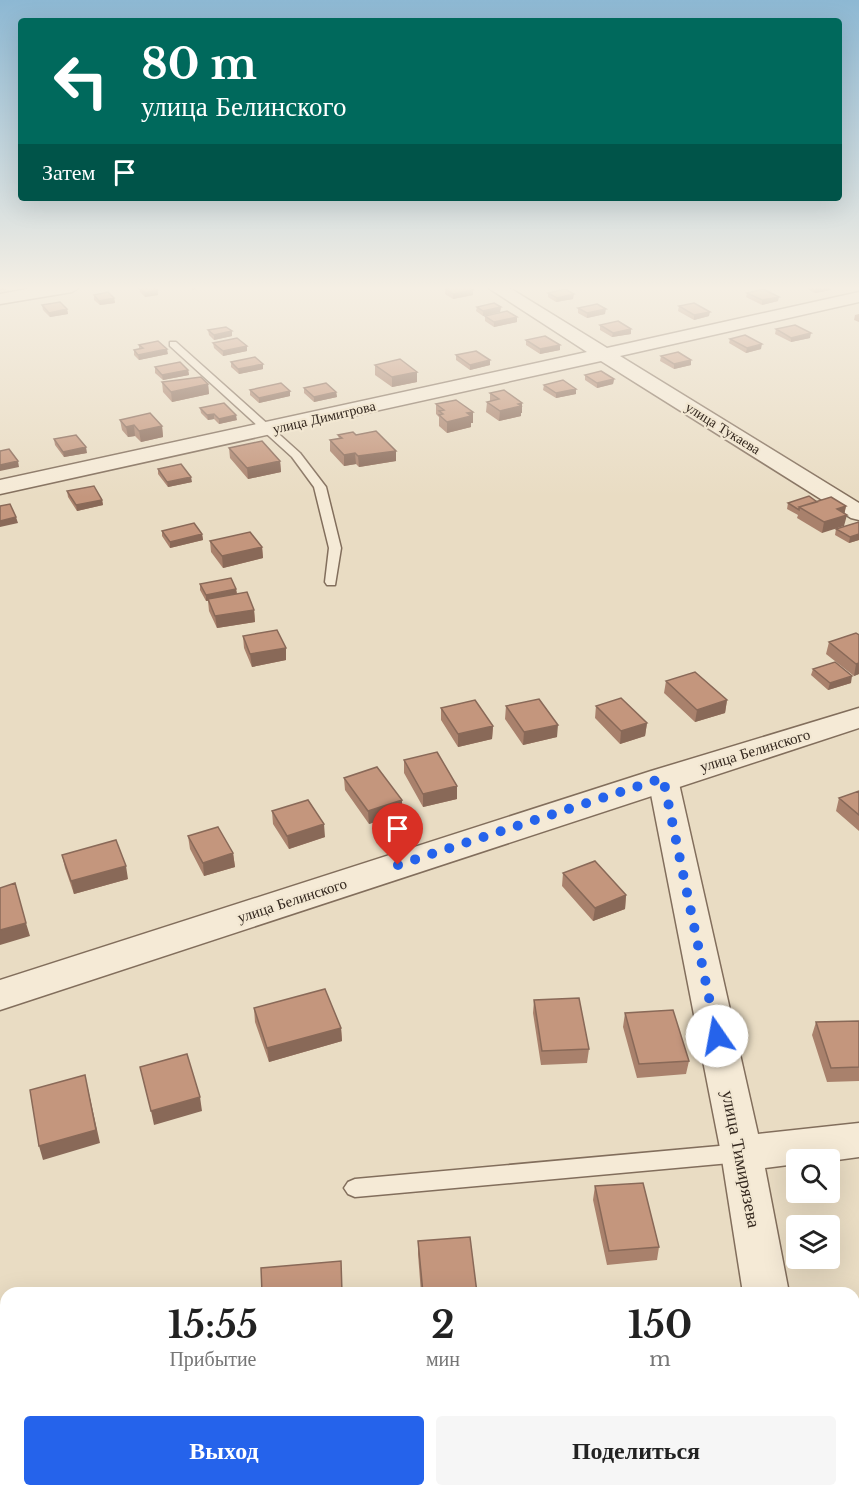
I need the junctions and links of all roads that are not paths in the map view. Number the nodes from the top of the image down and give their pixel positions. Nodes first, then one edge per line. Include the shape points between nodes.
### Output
1 (187, 357) edge
2 (585, 357) edge
3 (608, 357) edge
4 (268, 430) junction
5 (0, 487) edge
6 (859, 513) edge
7 (331, 582) dead end
8 (859, 718) edge
9 (663, 778) junction
10 (0, 995) edge
11 (859, 1140) edge
12 (742, 1153) junction
13 (355, 1188) dead end
14 (765, 1287) edge

1 - 4 lane
2 - 4 street, улица Димитрова
3 - 6 street, улица Тукаева
4 - 5 street, улица Димитрова
4 - 7 lane via 296,455 320,487 335,548
8 - 9 street, улица Белинского
9 - 10 street, улица Белинского
9 - 12 street, улица Тимирязева
11 - 12 street
12 - 13 lane
12 - 14 street, улица Тимирязева

